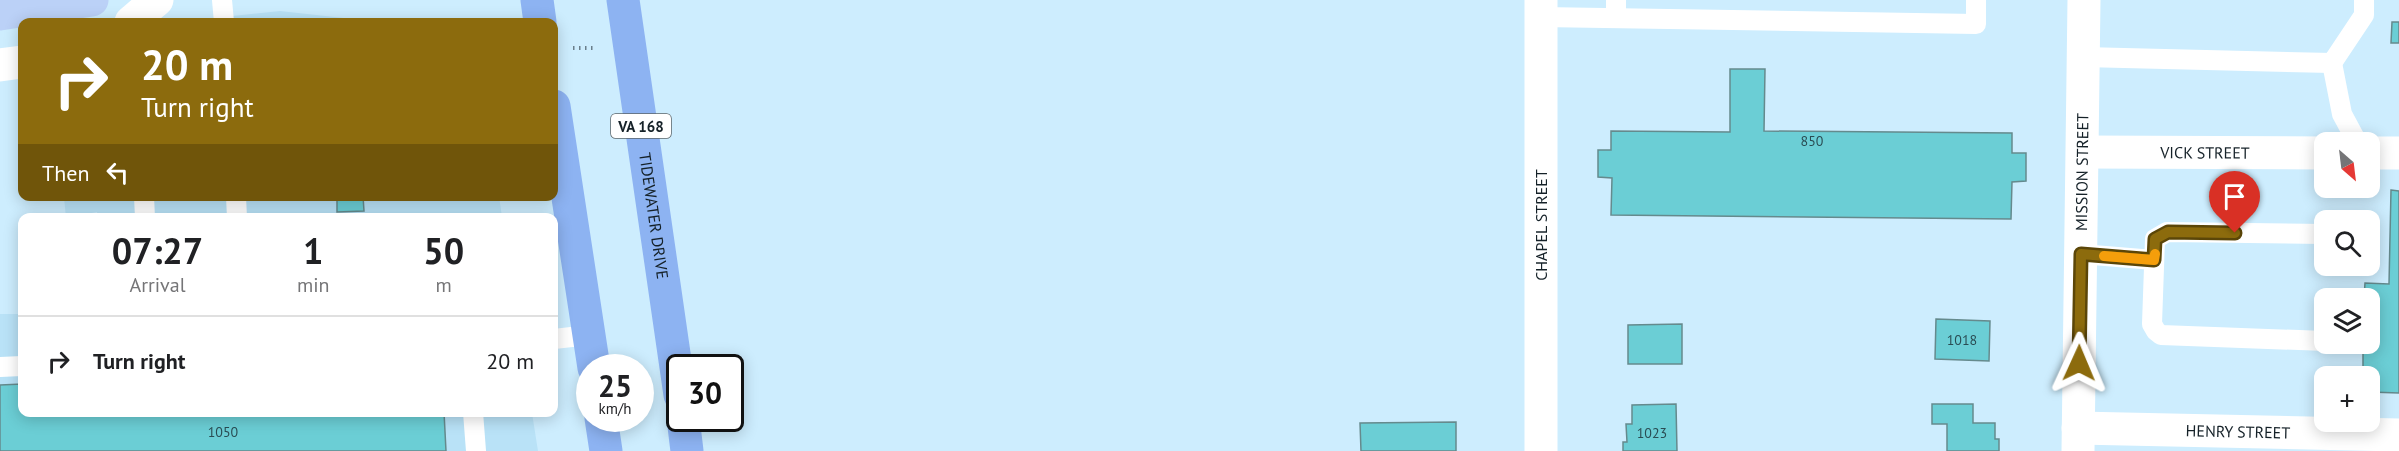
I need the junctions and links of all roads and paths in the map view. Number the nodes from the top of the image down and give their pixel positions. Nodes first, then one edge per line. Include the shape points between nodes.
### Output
1 (92, 0) edge
2 (157, 0) edge
3 (222, 0) edge
4 (537, 0) edge
5 (623, 0) edge
6 (1976, 0) edge
7 (2084, 0) edge
8 (2364, 0) edge
9 (1541, 9) edge
10 (1616, 9) edge
11 (0, 14) edge
12 (136, 18) edge
13 (224, 18) edge
14 (539, 18) edge
15 (2083, 57) junction
16 (18, 63) edge
17 (2332, 63) junction
18 (0, 65) edge
19 (2352, 132) edge
20 (2083, 152) junction
21 (2314, 153) edge
22 (2380, 153) edge
23 (2399, 153) edge
24 (558, 159) edge
25 (2314, 234) edge
26 (564, 239) edge
27 (2081, 254) junction
28 (2154, 260) junction
29 (589, 335) junction
30 (558, 339) edge
31 (2314, 341) edge
32 (592, 354) edge
33 (674, 354) edge
34 (18, 366) edge
35 (0, 367) edge
36 (473, 417) edge
37 (603, 432) edge
38 (685, 432) edge
39 (2399, 435) edge
40 (2078, 440) edge
41 (476, 451) edge
42 (606, 451) edge
43 (687, 451) edge
44 (1540, 451) edge

1 - 11 main road
2 - 12 street
3 - 13 lane
4 - 14 highway
5 - 33 highway, TIDEWATER DRIVE / VA 168
6 - 10 lane via 1976,24
7 - 15 street, MISSION STREET
8 - 17 lane via 2364,15
9 - 10 lane
9 - 44 street, CHAPEL STREET
15 - 17 lane
15 - 20 street, MISSION STREET
16 - 18 street
17 - 19 lane via 2342,114
20 - 21 street, VICK STREET
20 - 27 street, MISSION STREET
22 - 23 street
24 - 26 highway
25 - 28 lane via 2168,232 2155,239
26 - 29 highway
27 - 28 lane
27 - 40 street, MISSION STREET
28 - 31 lane via 2152,324 2161,335
29 - 30 lane
29 - 32 highway
34 - 35 lane
36 - 41 lane
37 - 42 highway
38 - 43 highway
39 - 40 street, HENRY STREET

